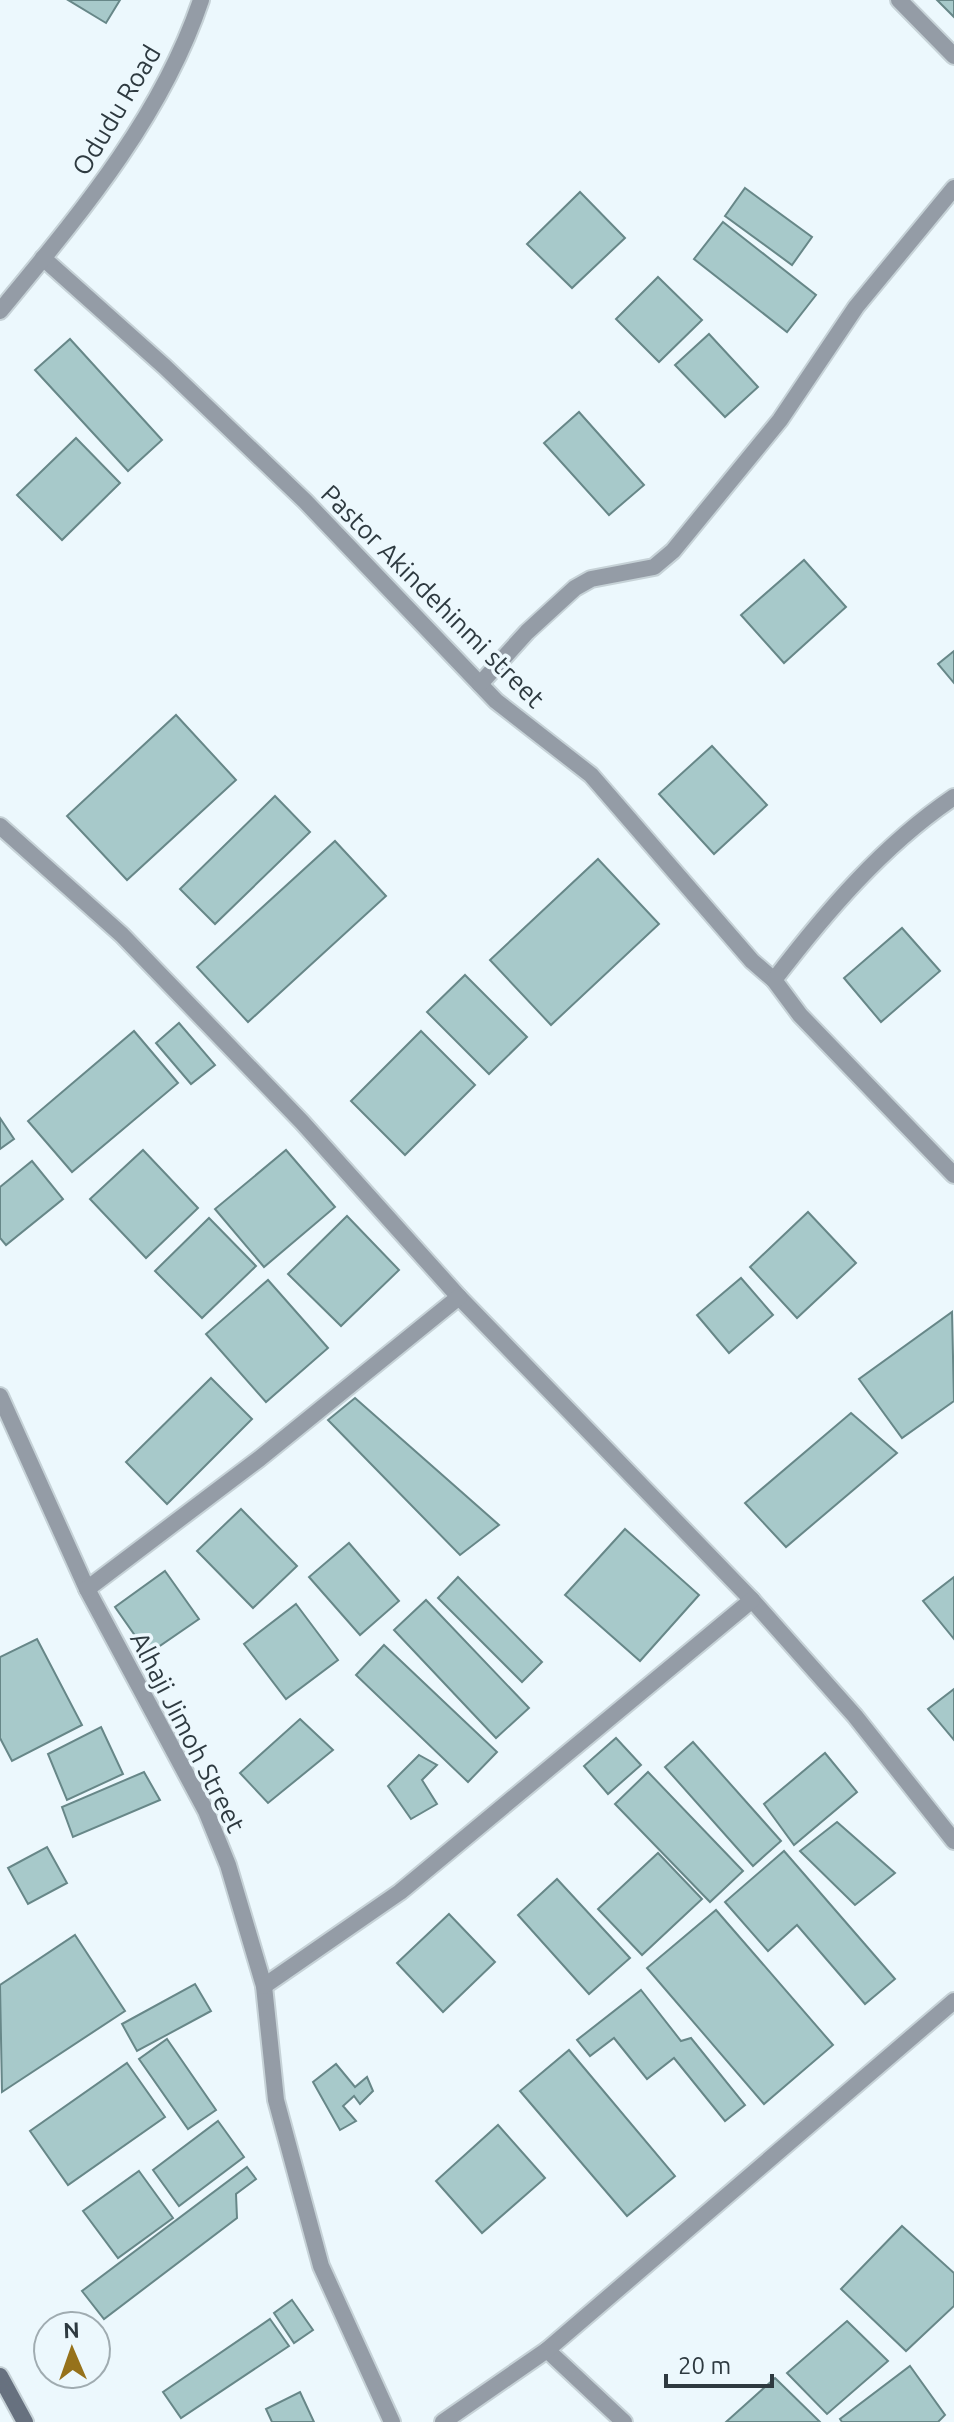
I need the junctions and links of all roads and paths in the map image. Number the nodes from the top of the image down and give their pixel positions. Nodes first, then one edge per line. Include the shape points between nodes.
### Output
1 (201, 0) edge
2 (899, 0) edge
3 (954, 56) edge
4 (954, 188) edge
5 (43, 258) junction
6 (0, 311) edge
7 (480, 684) junction
8 (954, 797) edge
9 (0, 826) edge
10 (774, 980) junction
11 (954, 1175) edge
12 (459, 1297) junction
13 (0, 1396) edge
14 (87, 1589) junction
15 (752, 1600) junction
16 (954, 1841) edge
17 (264, 1986) junction
18 (954, 2001) edge
19 (547, 2350) junction
20 (0, 2376) edge
21 (25, 2422) edge
22 (392, 2422) edge
23 (443, 2422) edge
24 (624, 2422) edge

1 - 5 street, Odudu Road via 189,36 120,161
2 - 3 street
4 - 7 street via 856,307 780,420 673,551 654,567 591,579 575,588
5 - 6 street, Odudu Road
5 - 7 street, Pastor Akindehinmi street via 305,501
7 - 10 street, Pastor Akindehinmi street via 518,721 560,747 591,775
8 - 10 street via 910,827 812,931
9 - 12 street via 147,960
10 - 11 street, Pastor Akindehinmi street via 800,1015
12 - 14 street
12 - 15 street
13 - 14 street, Alhaji Jimoh Street
14 - 17 street, Alhaji Jimoh Street via 206,1811
15 - 16 street via 855,1716
15 - 17 street via 400,1892
17 - 22 street, Alhaji Jimoh Street via 276,2100 317,2251
18 - 19 street
19 - 23 street
19 - 24 street
20 - 21 main road

